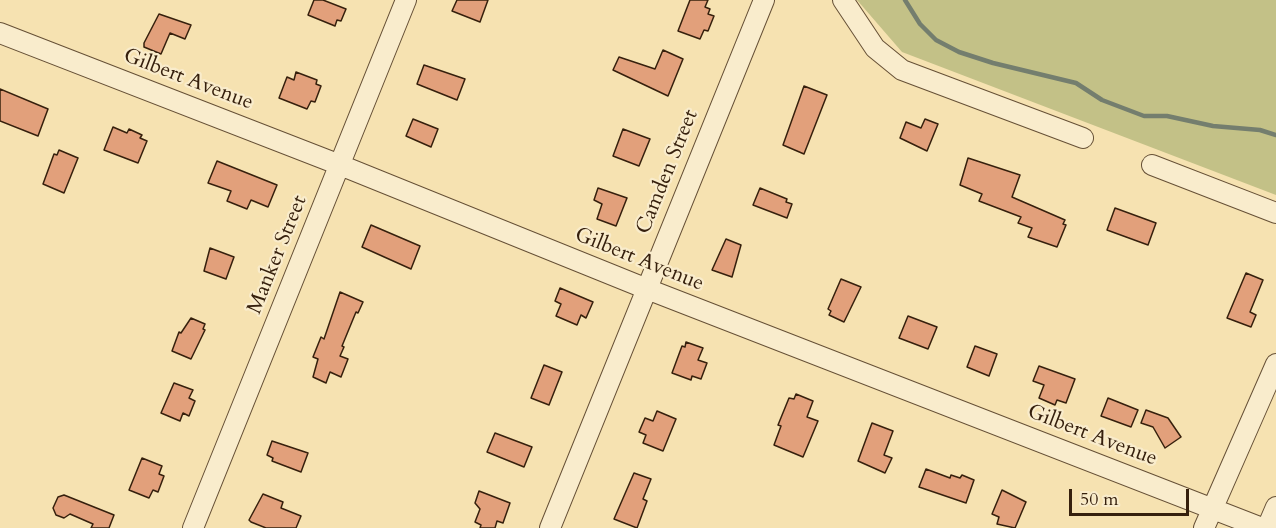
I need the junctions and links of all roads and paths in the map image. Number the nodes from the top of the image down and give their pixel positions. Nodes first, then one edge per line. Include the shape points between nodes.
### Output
1 (406, 0) edge
2 (764, 0) edge
3 (843, 0) edge
4 (0, 33) edge
5 (1083, 138) dead end
6 (340, 165) junction
7 (1152, 165) dead end
8 (1276, 213) edge
9 (647, 289) junction
10 (1276, 363) edge
11 (1276, 507) edge
12 (1212, 508) junction
13 (193, 528) edge
14 (550, 528) edge
15 (1204, 528) edge
16 (1262, 528) edge
17 (1267, 528) edge

1 - 6 street, Manker Street
2 - 9 street, Camden Street
3 - 5 street via 875,48 902,70
4 - 6 street, Gilbert Avenue
6 - 9 street, Gilbert Avenue
6 - 13 street, Manker Street
7 - 8 street
9 - 12 street, Gilbert Avenue
9 - 14 street, Camden Street
10 - 12 street
11 - 17 street
12 - 15 street
12 - 16 street, Gilbert Avenue

